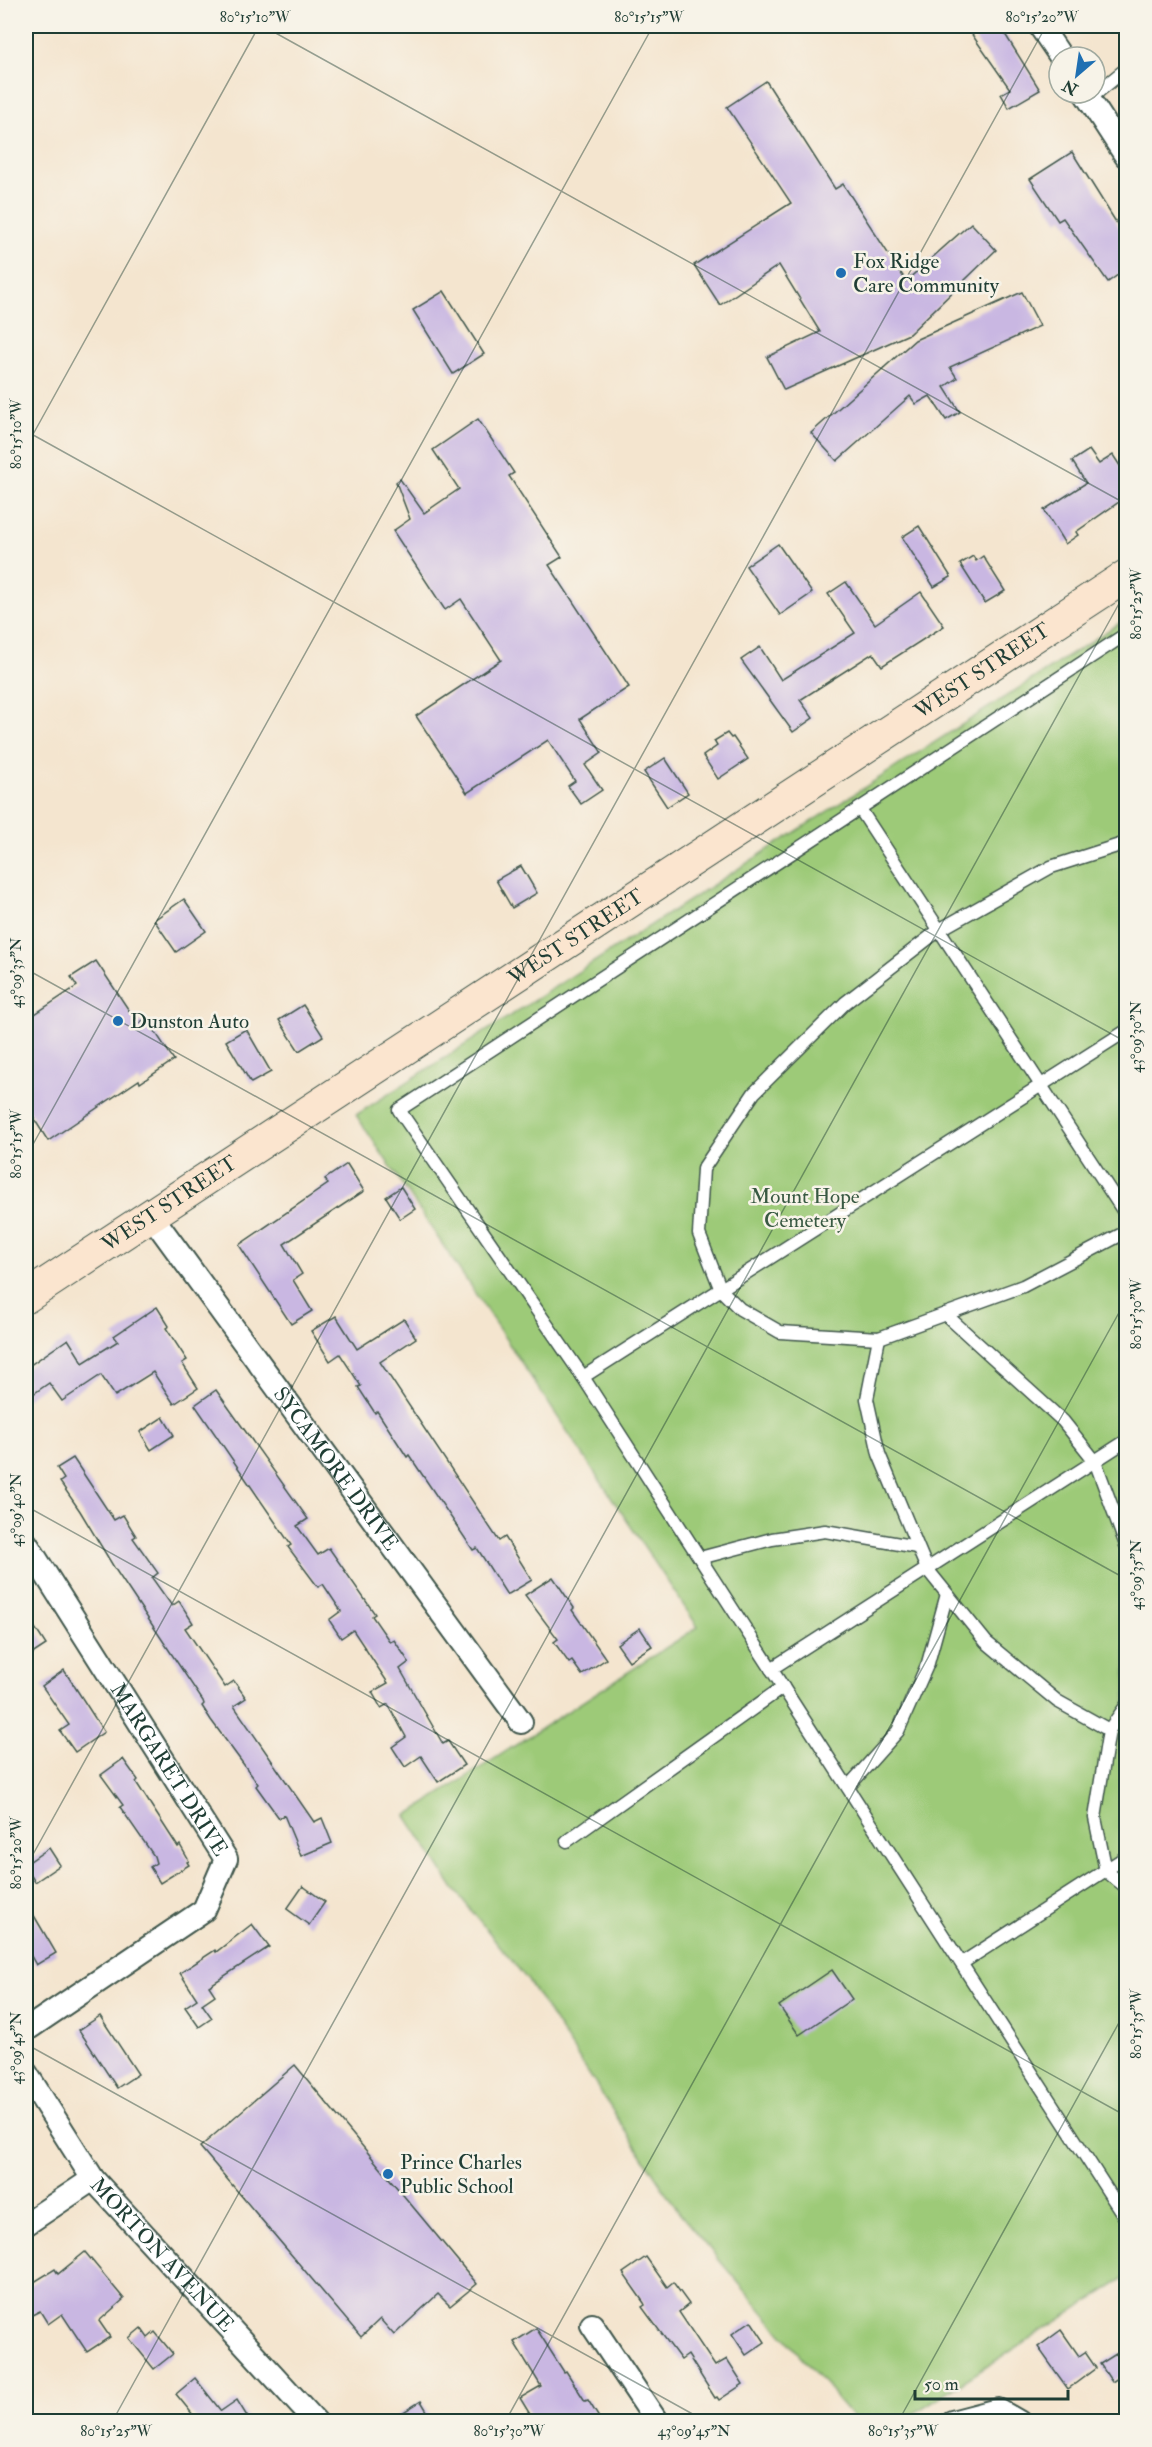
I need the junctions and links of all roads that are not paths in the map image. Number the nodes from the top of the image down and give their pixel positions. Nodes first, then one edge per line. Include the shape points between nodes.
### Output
1 (1040, 26) edge
2 (1053, 45) edge
3 (1126, 69) edge
4 (1107, 82) edge
5 (1093, 105) edge
6 (1126, 156) edge
7 (1126, 576) edge
8 (1126, 634) edge
9 (860, 809) junction
10 (1126, 843) edge
11 (939, 930) junction
12 (1126, 1031) edge
13 (1041, 1086) junction
14 (151, 1215) junction
15 (1126, 1215) edge
16 (1126, 1232) edge
17 (721, 1290) junction
18 (26, 1296) edge
19 (945, 1314) junction
20 (879, 1338) junction
21 (583, 1377) junction
22 (1126, 1441) edge
23 (1095, 1461) junction
24 (26, 1543) edge
25 (1126, 1545) edge
26 (917, 1547) junction
27 (700, 1558) junction
28 (927, 1569) junction
29 (947, 1594) junction
30 (771, 1669) junction
31 (783, 1687) junction
32 (1126, 1706) edge
33 (521, 1722) dead end
34 (1109, 1730) junction
35 (848, 1787) junction
36 (567, 1841) dead end
37 (1126, 1857) edge
38 (1106, 1871) junction
39 (1126, 1887) edge
40 (962, 1963) junction
41 (26, 2030) edge
42 (26, 2073) edge
43 (93, 2179) junction
44 (1126, 2219) edge
45 (26, 2224) edge
46 (592, 2325) dead end
47 (316, 2421) edge
48 (657, 2421) edge
49 (952, 2421) edge
50 (1019, 2421) edge

1 - 2 street
3 - 4 lane
5 - 6 street
7 - 14 main road, WEST STREET
8 - 9 lane
9 - 11 lane
9 - 21 lane via 399,1110
10 - 11 lane via 1051,867
11 - 13 lane
11 - 17 lane via 844,1004 754,1093 703,1168 699,1234
12 - 13 lane
13 - 15 lane
13 - 17 lane
14 - 18 main road, WEST STREET
14 - 33 street, SYCAMORE DRIVE
16 - 19 lane via 1023,1286
17 - 20 lane via 740,1309 780,1332
17 - 21 lane
19 - 20 lane
19 - 23 lane via 1063,1421
20 - 26 lane via 867,1399 879,1454
21 - 27 lane
22 - 23 lane
23 - 25 lane
23 - 28 lane
24 - 41 street, MARGARET DRIVE via 226,1859 204,1910
26 - 27 lane via 825,1531 772,1539
26 - 28 lane
27 - 30 lane
28 - 29 lane
28 - 30 lane
29 - 34 lane via 986,1642 1057,1701
29 - 35 lane via 928,1663 898,1731
30 - 31 lane
31 - 35 lane
31 - 36 lane
32 - 34 lane
34 - 38 lane via 1095,1818
35 - 40 lane
37 - 38 lane
38 - 39 lane
38 - 40 lane
40 - 44 lane
42 - 43 street, MORTON AVENUE
43 - 45 street
43 - 47 street, MORTON AVENUE
46 - 48 street
49 - 50 street via 998,2410

